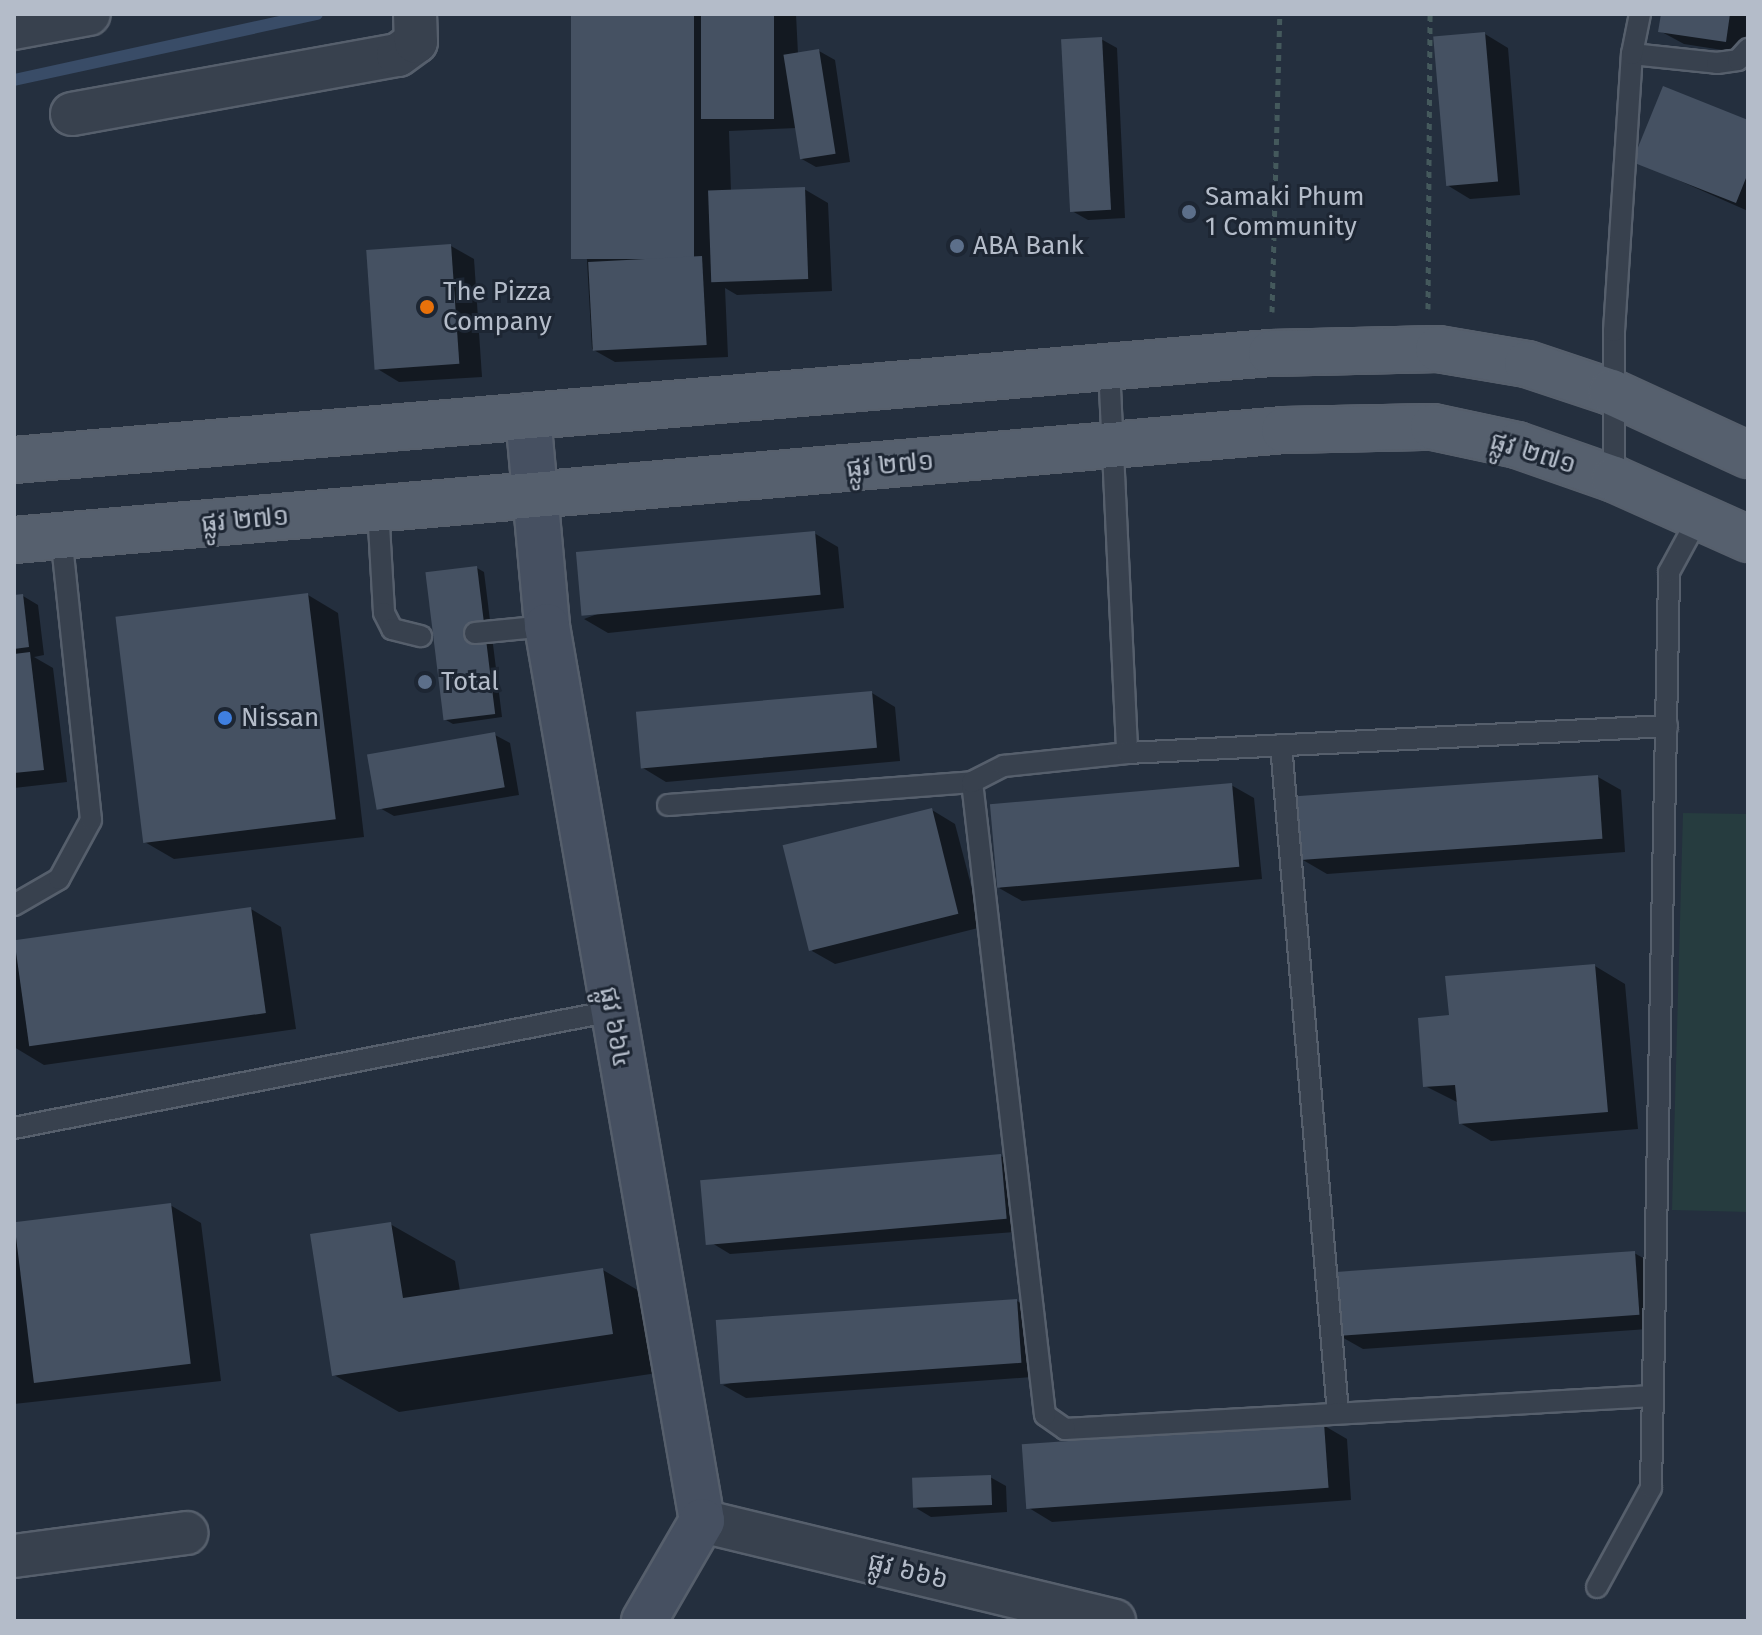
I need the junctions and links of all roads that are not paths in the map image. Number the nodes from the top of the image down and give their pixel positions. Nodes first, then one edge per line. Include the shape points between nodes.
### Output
1 (89, 14) edge
2 (1640, 14) edge
3 (415, 18) edge
4 (14, 28) edge
5 (1748, 49) edge
6 (1632, 54) junction
7 (72, 114) dead end
8 (1109, 367) junction
9 (1611, 392) junction
10 (528, 416) junction
11 (1113, 445) junction
12 (1748, 455) edge
13 (14, 460) edge
14 (1614, 479) junction
15 (535, 496) junction
16 (378, 508) junction
17 (1700, 515) junction
18 (61, 536) junction
19 (1748, 539) edge
20 (14, 540) edge
21 (547, 626) junction
22 (475, 633) dead end
23 (421, 636) dead end
24 (1667, 726) junction
25 (1281, 745) junction
26 (1127, 753) junction
27 (972, 782) junction
28 (668, 805) dead end
29 (14, 905) edge
30 (612, 1011) junction
31 (14, 1128) edge
32 (1653, 1396) junction
33 (1338, 1412) junction
34 (702, 1521) junction
35 (186, 1533) dead end
36 (14, 1556) edge
37 (1597, 1587) dead end
38 (1089, 1618) edge
39 (644, 1621) edge

1 - 4 street
2 - 6 lane
3 - 7 street via 416,42 398,55
5 - 6 lane via 1738,60 1717,63
6 - 9 lane
8 - 9 main road via 1271,353 1427,350 1527,364
8 - 10 main road
8 - 11 lane
9 - 12 main road
9 - 14 lane
10 - 13 main road
10 - 15 street, ផ្លូវ ៦៦៤
11 - 14 main road, ផ្លូវ ២៧១ via 1284,430 1433,427 1517,445
11 - 15 main road, ផ្លូវ ២៧១
11 - 26 lane
14 - 17 main road, ផ្លូវ ២៧១
15 - 16 main road, ផ្លូវ ២៧១
15 - 21 street, ផ្លូវ ៦៦៤
16 - 18 main road, ផ្លូវ ២៧១
16 - 23 lane via 384,613 392,629
17 - 19 main road, ផ្លូវ ២៧១
17 - 24 lane via 1669,572
18 - 20 main road, ផ្លូវ ២៧១
18 - 29 lane via 91,820 59,879
21 - 22 lane
21 - 30 street, ផ្លូវ ៦៦៤
24 - 25 lane
24 - 32 lane
25 - 26 lane
25 - 33 lane
26 - 27 lane via 1004,766
27 - 28 lane
27 - 33 lane via 1045,1415 1065,1429
30 - 31 lane
30 - 34 street, ផ្លូវ ៦៦៤
32 - 33 lane
32 - 37 lane via 1651,1488
34 - 38 street, ផ្លូវ ៦៦៦
34 - 39 street
35 - 36 street

